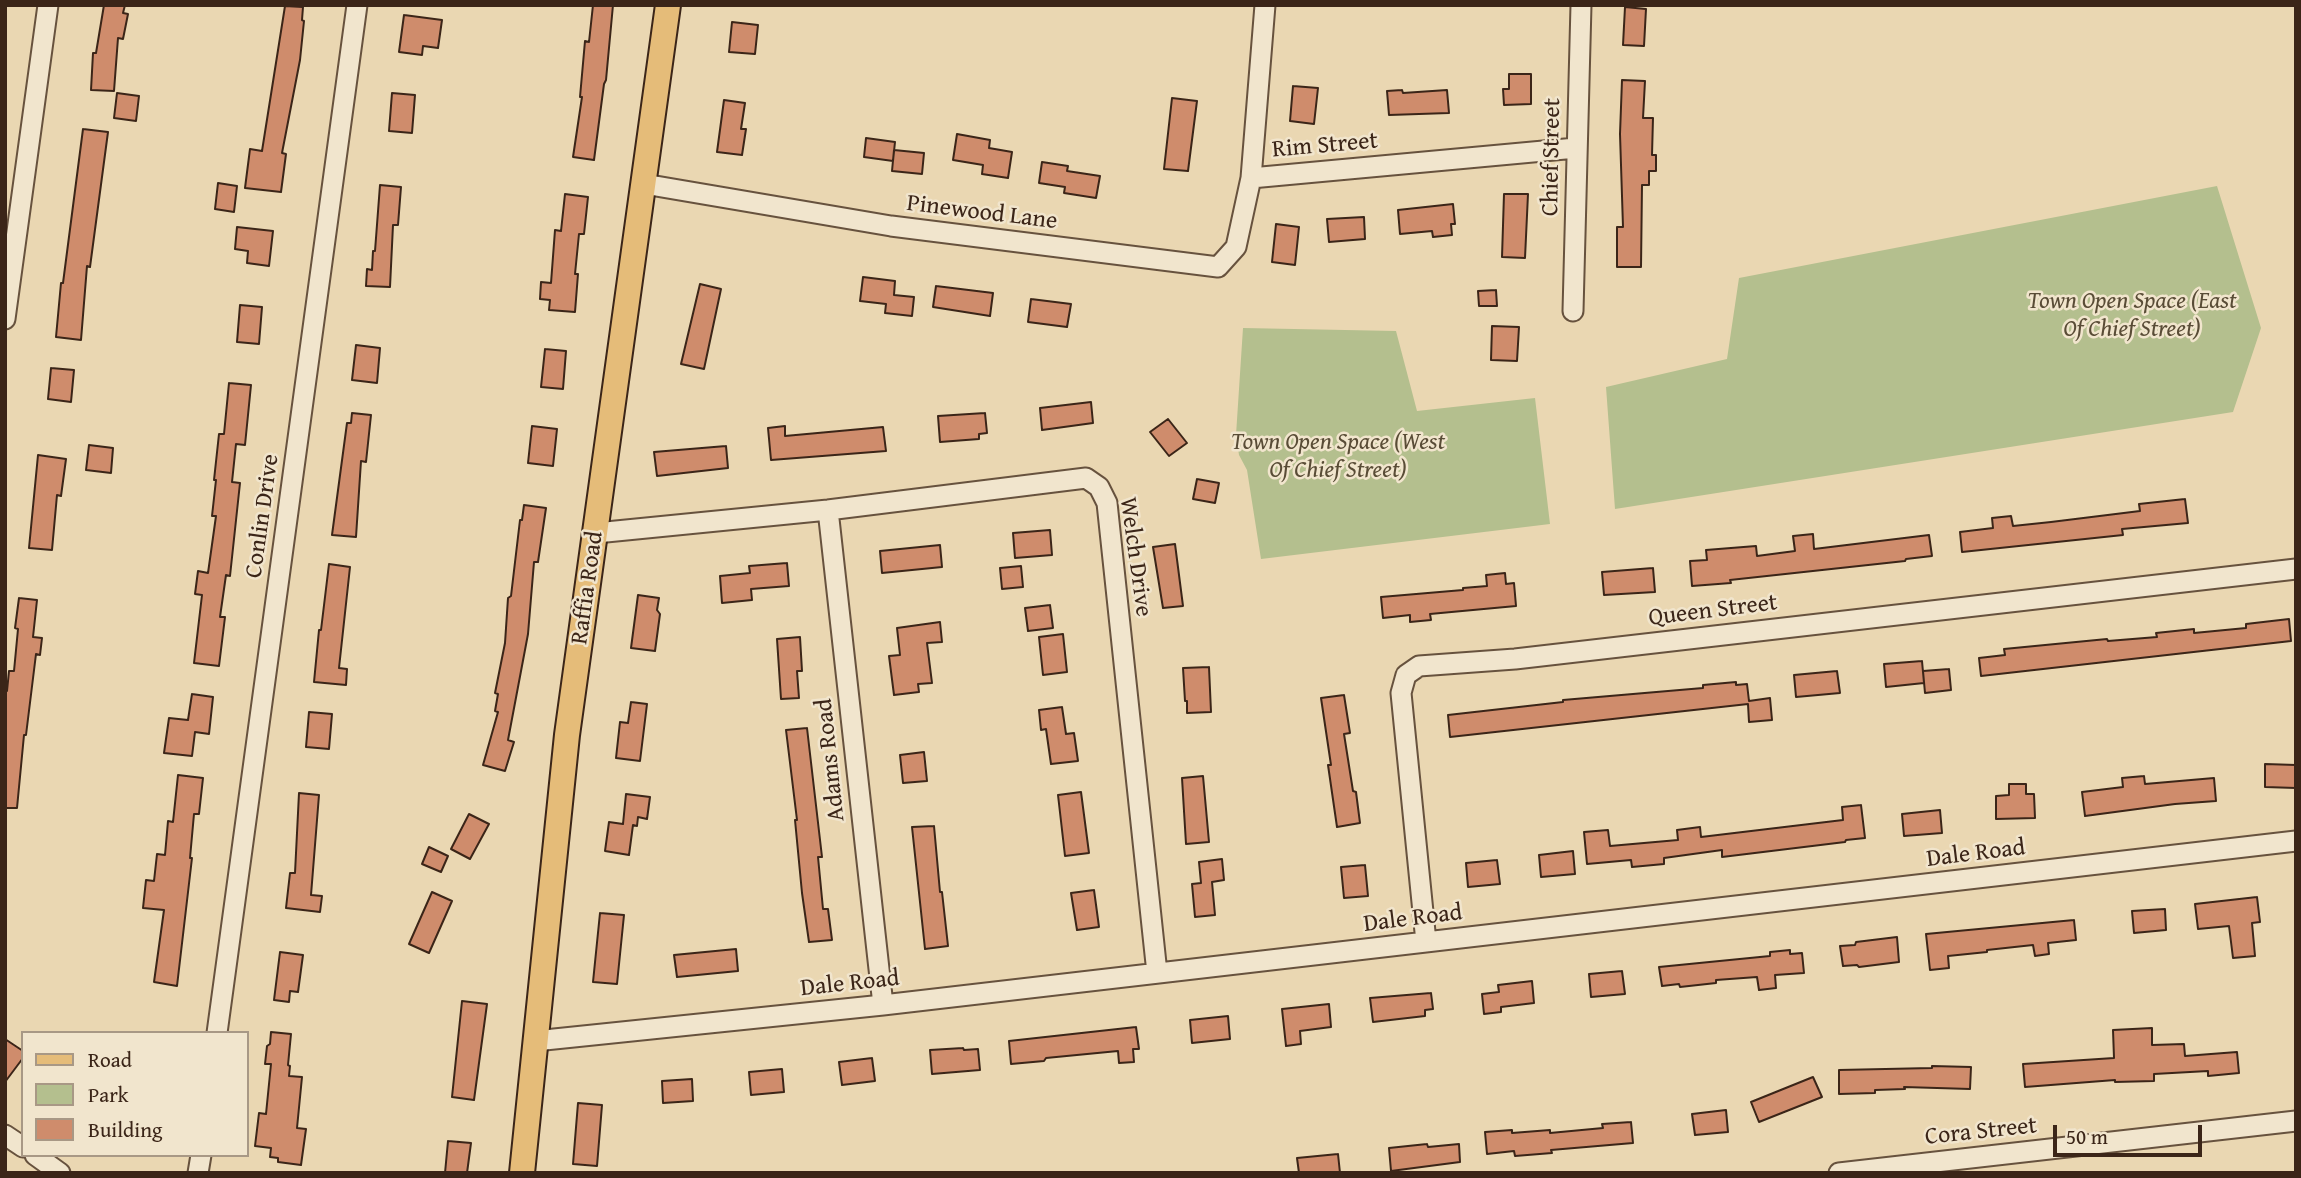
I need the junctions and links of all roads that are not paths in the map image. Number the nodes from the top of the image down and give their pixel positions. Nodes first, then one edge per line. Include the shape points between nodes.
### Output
1 (48, 5) edge
2 (357, 5) edge
3 (668, 5) edge
4 (1265, 5) edge
5 (1581, 5) edge
6 (1576, 148) junction
7 (1251, 178) junction
8 (644, 184) junction
9 (1573, 311) dead end
10 (5, 319) edge
11 (828, 510) junction
12 (596, 533) junction
13 (2296, 569) edge
14 (2296, 841) edge
15 (1426, 942) junction
16 (1157, 973) junction
17 (883, 1005) junction
18 (217, 1031) edge
19 (535, 1041) junction
20 (2296, 1121) edge
21 (5, 1135) edge
22 (21, 1146) edge
23 (38, 1157) edge
24 (60, 1173) edge
25 (522, 1173) edge
26 (1839, 1173) edge

1 - 10 street
2 - 18 street, Conlin Drive
3 - 8 main road, Raffia Road
4 - 7 street, Rim Street
5 - 6 street, Chief Street
6 - 7 street, Rim Street
6 - 9 street, Chief Street
7 - 8 street, Pinewood Lane via 1236,247 1218,267 891,226
8 - 12 main road, Raffia Road
11 - 12 street, Welch Drive
11 - 16 street, Welch Drive via 1086,478 1100,487 1107,503
11 - 17 street, Adams Road
12 - 19 main road, Raffia Road via 567,735
13 - 15 street, Queen Street via 1515,659 1419,666 1406,675 1401,693
14 - 15 street, Dale Road
15 - 16 street, Dale Road
16 - 17 street, Dale Road
17 - 19 street, Dale Road
19 - 25 main road, Raffia Road
20 - 26 street, Cora Street
21 - 22 street
23 - 24 street

